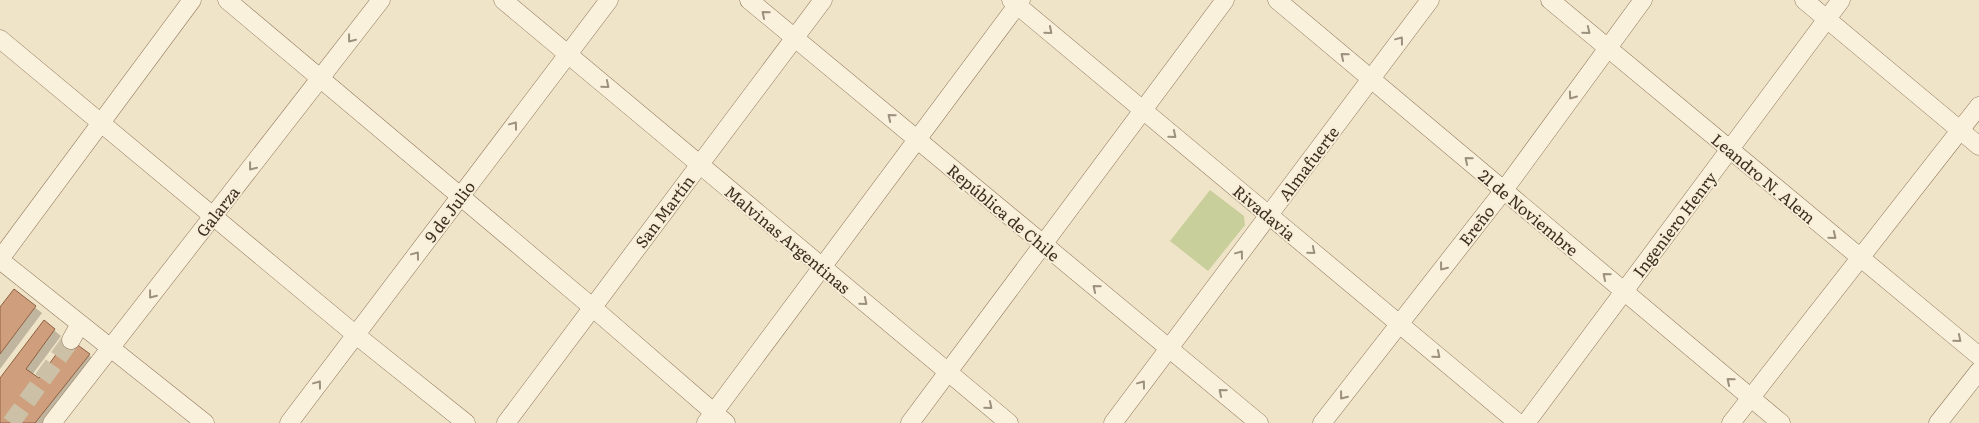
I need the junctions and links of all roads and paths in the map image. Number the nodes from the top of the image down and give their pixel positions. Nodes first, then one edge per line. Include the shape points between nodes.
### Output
1 (192, 0) edge
2 (227, 0) edge
3 (381, 0) edge
4 (503, 0) edge
5 (609, 0) edge
6 (749, 0) edge
7 (822, 0) edge
8 (1224, 0) edge
9 (1277, 0) edge
10 (1430, 0) edge
11 (1550, 0) edge
12 (1643, 0) edge
13 (1804, 0) edge
14 (1841, 0) edge
15 (1016, 2) edge
16 (1826, 19) junction
17 (794, 38) junction
18 (0, 39) edge
19 (1608, 48) junction
20 (568, 54) junction
21 (320, 78) junction
22 (1371, 79) junction
23 (1979, 106) edge
24 (1143, 110) junction
25 (101, 123) junction
26 (1960, 131) junction
27 (917, 139) junction
28 (1979, 146) edge
29 (1729, 150) junction
30 (699, 165) junction
31 (1504, 190) junction
32 (460, 197) junction
33 (1269, 215) junction
34 (213, 216) junction
35 (1043, 244) junction
36 (1861, 258) junction
37 (0, 259) edge
38 (822, 267) junction
39 (1624, 292) junction
40 (592, 307) junction
41 (1400, 323) junction
42 (80, 324) junction
43 (356, 335) junction
44 (71, 340) tunnel mouth
45 (110, 349) junction
46 (1169, 349) junction
47 (1979, 356) edge
48 (1979, 371) edge
49 (948, 372) junction
50 (1751, 398) junction
51 (716, 420) edge
52 (52, 423) edge
53 (205, 423) edge
54 (289, 423) edge
55 (466, 423) edge
56 (506, 423) edge
57 (910, 423) edge
58 (1009, 423) edge
59 (1113, 423) edge
60 (1259, 423) edge
61 (1322, 423) edge
62 (1518, 423) edge
63 (1526, 423) edge
64 (1732, 423) edge
65 (1781, 423) edge
66 (1938, 423) edge

1 - 25 street
2 - 21 street
3 -> 21 street, Galarza
4 - 20 street, Malvinas Argentinas
5 - 20 street, 9 de Julio
17 -> 6 street, República de Chile
7 - 17 street, San Martín
8 - 24 street
22 -> 9 street, 21 de Noviembre
22 -> 10 street, Almafuerte
11 -> 19 street, Leandro N. Alem
12 - 19 street, Ereño
13 - 16 street
14 - 16 street, Ingeniero Henry
15 -> 24 street, Rivadavia
15 - 27 street
16 - 26 street
16 - 29 street, Ingeniero Henry
27 -> 17 street, República de Chile
17 - 30 street, San Martín
18 - 25 street
19 - 29 street, Leandro N. Alem
19 -> 31 street, Ereño
20 -> 30 street, Malvinas Argentinas
32 -> 20 street, 9 de Julio
21 - 32 street
21 -> 34 street, Galarza
31 -> 22 street, 21 de Noviembre
22 - 33 street, Almafuerte
23 - 26 street
24 -> 33 street, Rivadavia
24 - 35 street
25 - 34 street
25 - 37 street
26 - 28 street
26 - 36 street
27 - 35 street, República de Chile
27 - 38 street
29 -> 36 street, Leandro N. Alem
29 - 39 street, Ingeniero Henry
30 - 38 street, Malvinas Argentinas
30 - 40 street, San Martín
39 -> 31 street, 21 de Noviembre
31 -> 41 street, Ereño
32 - 40 street
43 -> 32 street, 9 de Julio
33 -> 41 street, Rivadavia
46 -> 33 street, Almafuerte
34 - 43 street
34 -> 45 street, Galarza
46 -> 35 street, República de Chile
35 - 49 street
36 -> 47 street, Leandro N. Alem
36 - 50 street
37 - 42 street
38 -> 49 street, Malvinas Argentinas
38 - 51 street
50 -> 39 street, 21 de Noviembre
39 - 63 street, Ingeniero Henry
40 - 51 street
40 - 56 street, San Martín
41 -> 61 street, Ereño
41 -> 62 street, Rivadavia
42 - 44 street
42 - 45 street
54 -> 43 street, 9 de Julio
43 - 55 street
45 - 52 street, Galarza
45 - 53 street
59 -> 46 street, Almafuerte
60 -> 46 street, República de Chile
48 - 66 street
49 - 57 street
49 -> 58 street, Malvinas Argentinas
50 - 64 street
50 - 65 street, 21 de Noviembre

